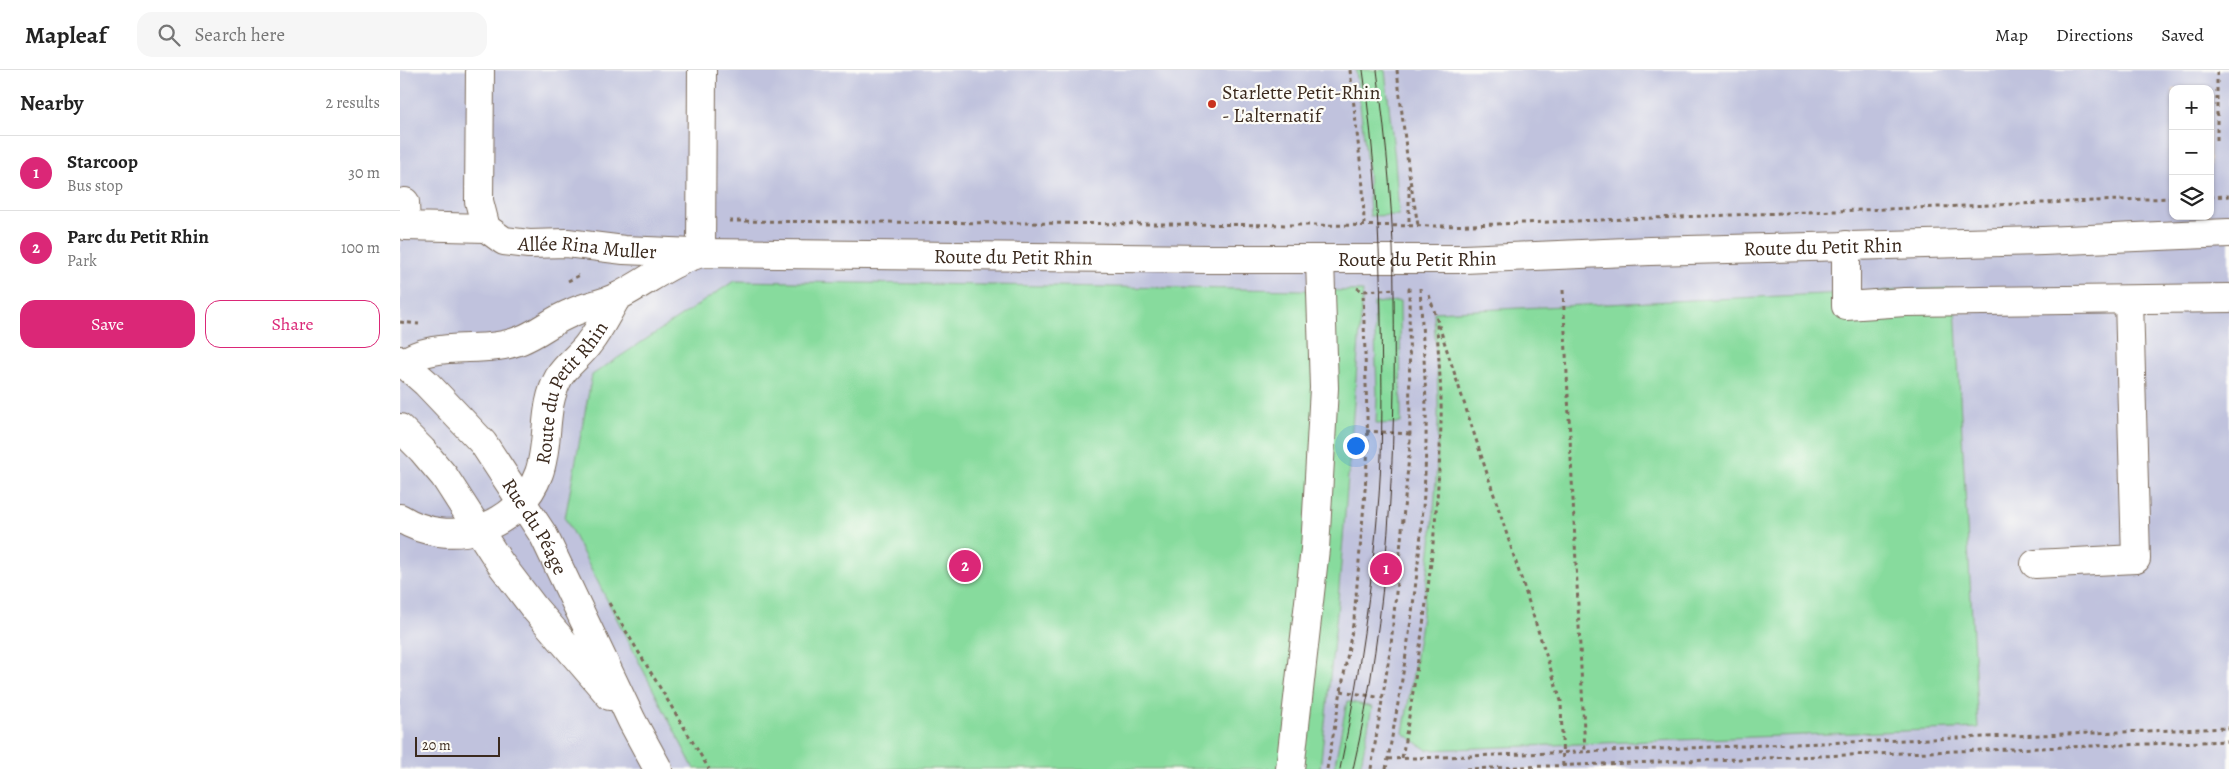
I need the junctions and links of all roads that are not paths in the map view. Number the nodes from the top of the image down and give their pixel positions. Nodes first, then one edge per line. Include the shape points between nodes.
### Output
1 (480, 70) edge
2 (702, 70) edge
3 (406, 202) dead end
4 (486, 228) junction
5 (2229, 233) edge
6 (1846, 245) junction
7 (701, 254) junction
8 (1320, 260) junction
9 (617, 297) junction
10 (2229, 298) edge
11 (2129, 300) junction
12 (401, 362) edge
13 (400, 428) edge
14 (522, 501) junction
15 (400, 518) edge
16 (480, 530) junction
17 (2035, 564) dead end
18 (632, 721) junction
19 (658, 769) edge
20 (1290, 769) edge

1 - 4 street via 479,202
2 - 7 street
3 - 4 street via 406,226
4 - 7 street, Allée Rina Muller via 504,241
5 - 6 street, Route du Petit Rhin
6 - 8 street, Route du Petit Rhin via 1464,259
6 - 11 street via 1846,306 1905,302
7 - 8 street, Route du Petit Rhin
7 - 9 street, Route du Petit Rhin via 681,259
8 - 20 street via 1324,388 1315,549
9 - 12 street, Route du Petit Rhin via 570,313 522,340 498,348 436,350
9 - 14 street, Route du Petit Rhin via 589,344 559,377 549,404 539,473
10 - 11 street
11 - 17 street via 2136,559
12 - 14 street, Rue du Péage via 426,383 483,443
13 - 16 street, Rue du Péage via 444,476
14 - 16 street, Route du Petit Rhin via 496,522
14 - 18 street, Rue du Péage via 544,536
15 - 16 street, Route du Petit Rhin via 429,532 448,534
16 - 18 street, Rue du Péage via 535,610
18 - 19 street, Rue du Péage

